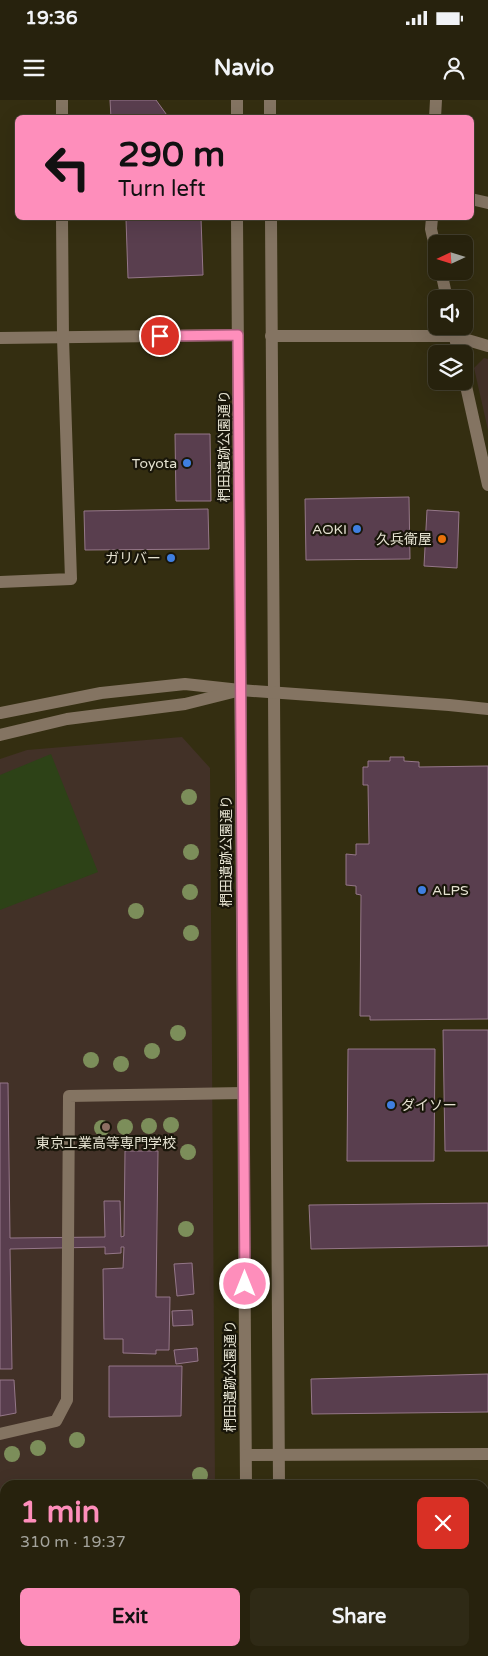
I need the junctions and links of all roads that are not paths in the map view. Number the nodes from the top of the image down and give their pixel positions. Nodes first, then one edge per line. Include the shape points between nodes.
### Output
1 (62, 100) edge
2 (237, 100) edge
3 (270, 100) edge
4 (436, 100) edge
5 (62, 115) edge
6 (237, 115) edge
7 (270, 115) edge
8 (435, 115) edge
9 (474, 200) edge
10 (488, 203) edge
11 (62, 220) edge
12 (237, 220) edge
13 (271, 220) edge
14 (432, 220) edge
15 (433, 235) edge
16 (428, 332) edge
17 (238, 335) junction
18 (463, 335) edge
19 (271, 336) junction
20 (0, 338) edge
21 (63, 338) junction
22 (488, 346) edge
23 (467, 390) edge
24 (488, 485) edge
25 (0, 582) edge
26 (240, 690) junction
27 (274, 691) junction
28 (488, 709) edge
29 (0, 713) edge
30 (0, 735) edge
31 (243, 1093) junction
32 (0, 1434) edge
33 (488, 1454) edge
34 (246, 1455) junction
35 (278, 1455) junction
36 (246, 1480) edge
37 (279, 1480) edge

1 - 5 street
2 - 6 street
3 - 7 street
4 - 8 street
9 - 10 street
11 - 21 street
12 - 17 street, 椚田遺跡公園通り
13 - 19 street
14 - 15 street
16 - 19 street
17 - 21 street
17 - 26 street, 椚田遺跡公園通り
18 - 22 street
19 - 27 street
20 - 21 street
21 - 25 street via 71,580
23 - 24 street
26 - 27 street
26 - 29 street via 185,684 147,687
26 - 30 street via 185,704 67,719
26 - 31 street, 椚田遺跡公園通り
27 - 28 street
27 - 35 street
31 - 32 street via 69,1096 67,1400 56,1422
31 - 34 street, 椚田遺跡公園通り
33 - 35 street
34 - 35 street
34 - 36 street, 椚田遺跡公園通り
35 - 37 street

